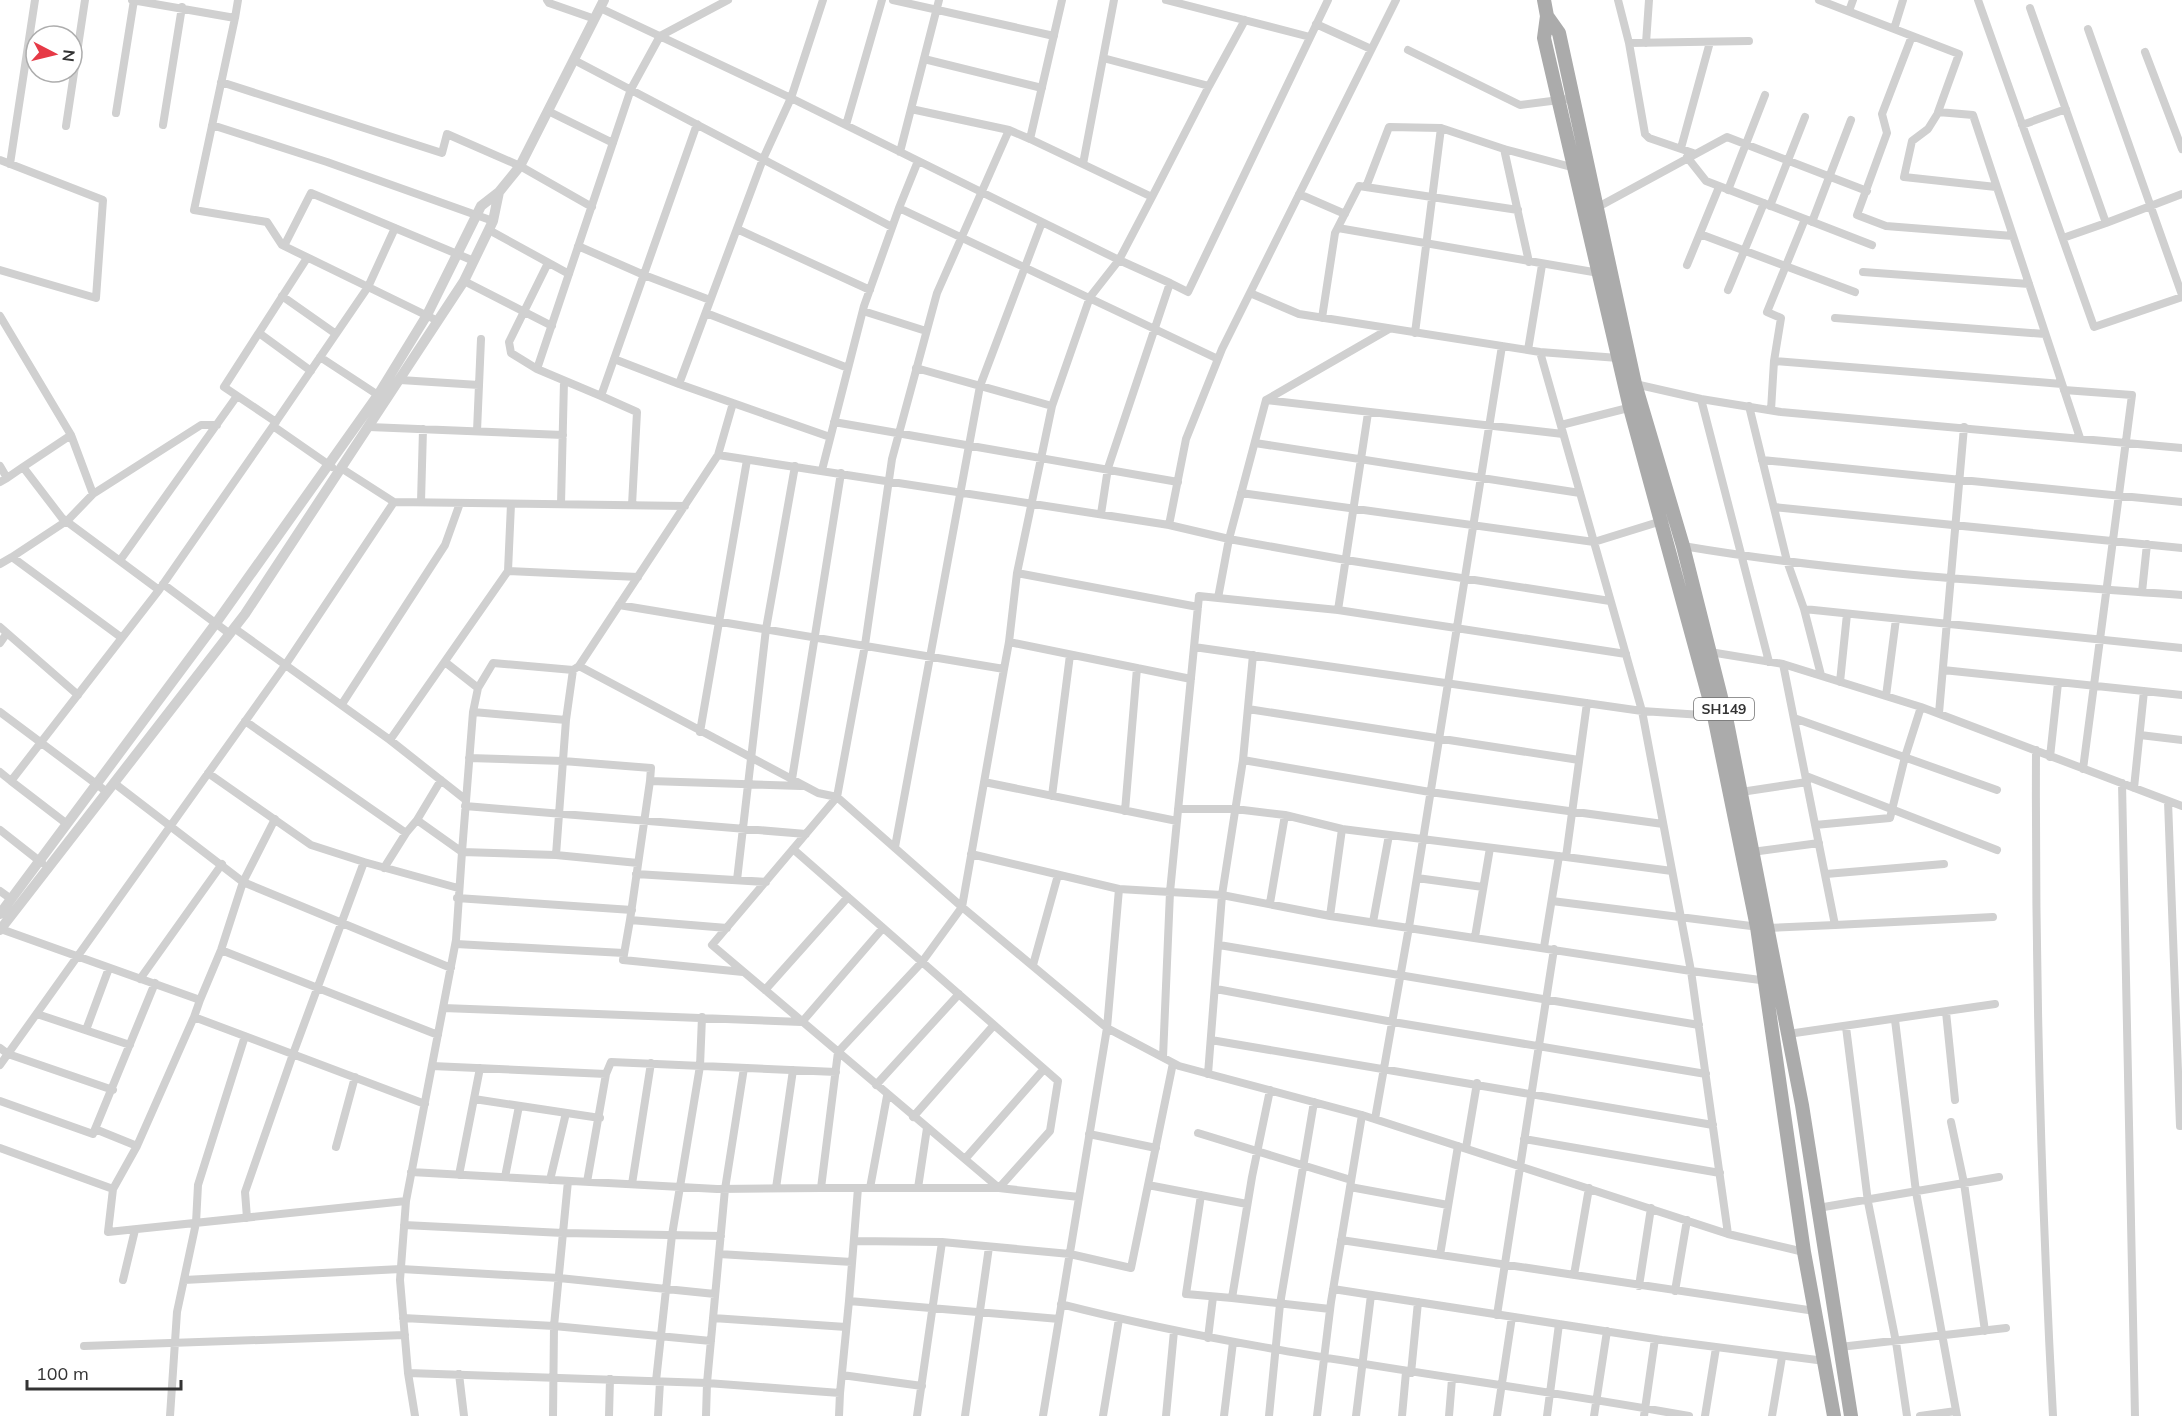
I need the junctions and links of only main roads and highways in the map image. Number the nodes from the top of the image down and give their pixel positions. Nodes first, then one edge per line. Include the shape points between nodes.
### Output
1 (1544, 0) edge
2 (1547, 16) junction
3 (1635, 406) junction
4 (1668, 519) junction
5 (1720, 716) junction
6 (1762, 928) junction
7 (1771, 981) junction
8 (1834, 1416) edge
9 (1851, 1416) edge

1 - 2 main road, SH149
2 - 3 main road, SH149 via 1544,38 1618,358
2 - 3 main road, SH149 via 1559,33 1575,98 1635,384
3 - 4 main road, SH149
4 - 5 main road, SH149
4 - 5 main road, SH149 via 1683,546 1710,652
5 - 6 main road, SH149
5 - 6 main road, SH149 via 1741,792
6 - 7 main road, SH149
7 - 8 main road, SH149 via 1804,1252
7 - 9 main road, SH149 via 1788,1034

